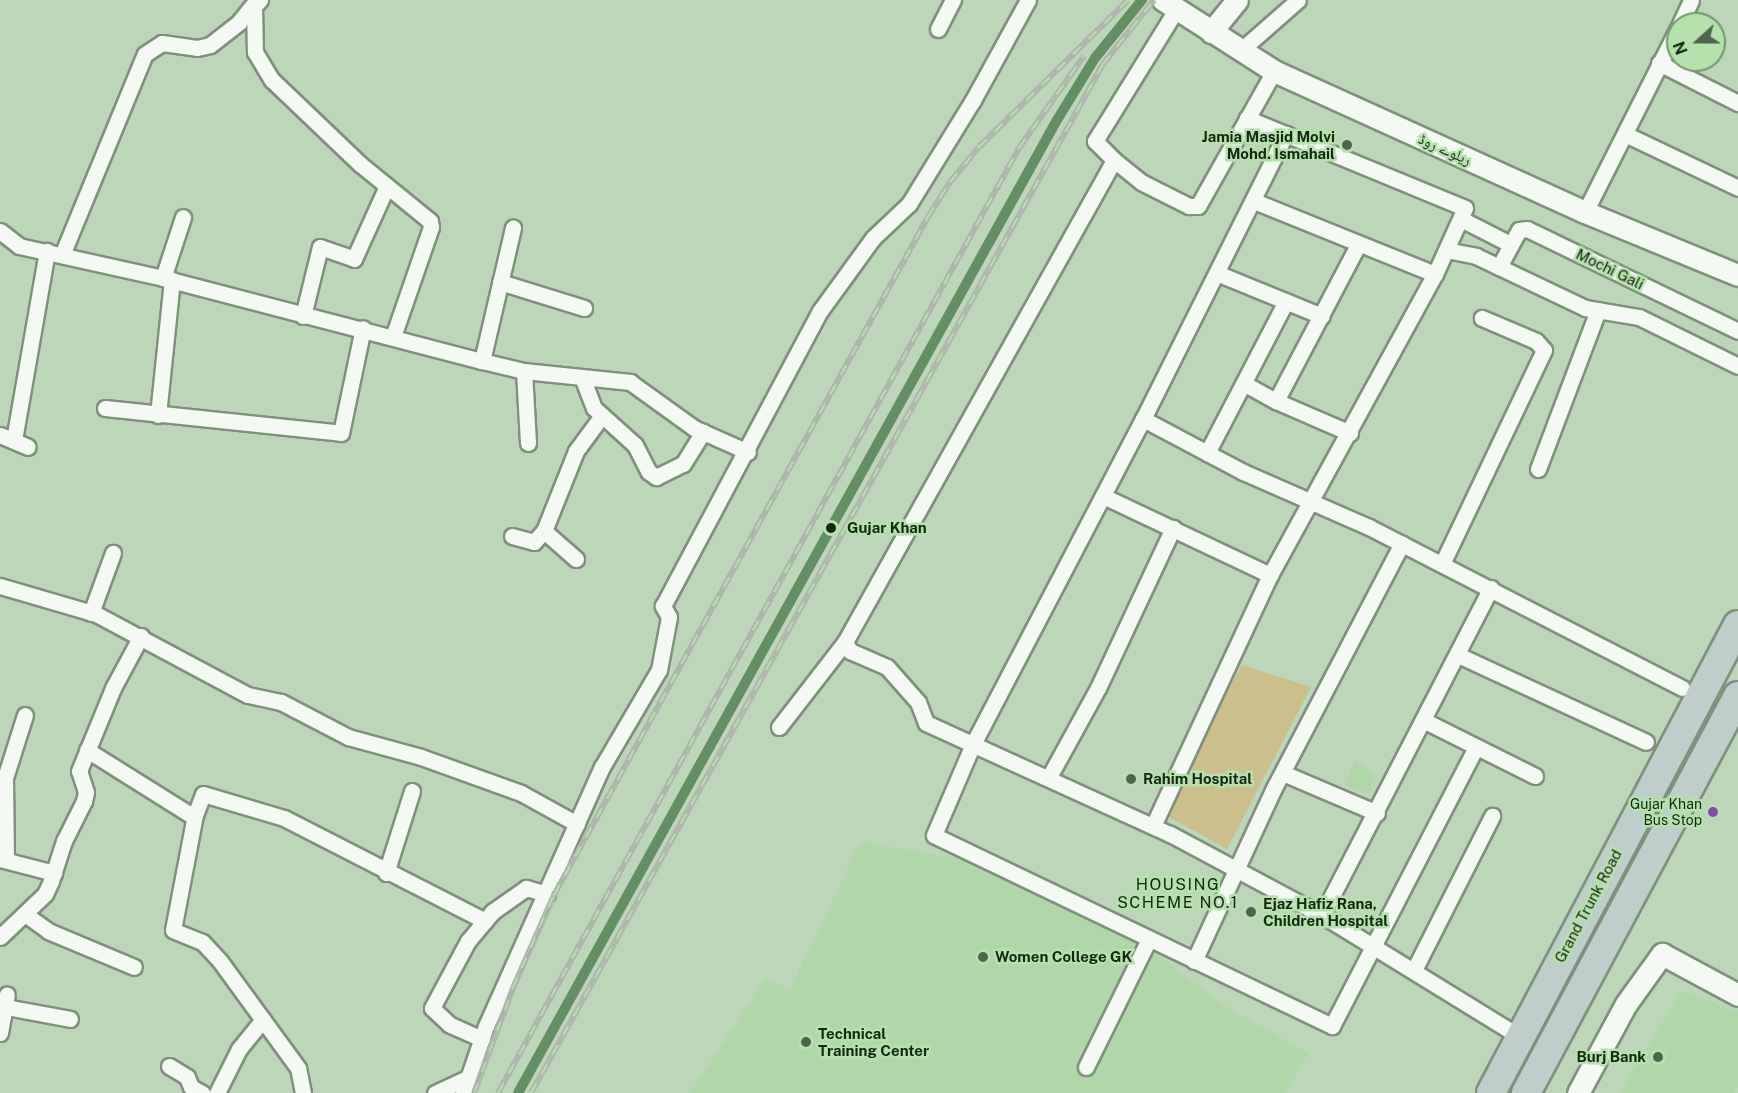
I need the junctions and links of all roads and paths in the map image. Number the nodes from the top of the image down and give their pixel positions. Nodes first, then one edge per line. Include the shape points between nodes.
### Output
1 (953, 0) edge
2 (1028, 0) edge
3 (1238, 0) edge
4 (1298, 0) edge
5 (257, 2) edge
6 (1171, 6) edge
7 (938, 29) dead end
8 (1211, 32) junction
9 (1666, 50) edge
10 (1240, 51) junction
11 (1659, 63) junction
12 (1274, 71) junction
13 (1738, 103) edge
14 (1247, 118) junction
15 (1286, 134) junction
16 (1625, 134) junction
17 (1114, 160) junction
18 (387, 186) junction
19 (1738, 188) edge
20 (1254, 201) junction
21 (1585, 212) junction
22 (183, 217) dead end
23 (1461, 219) junction
24 (513, 228) dead end
25 (0, 231) edge
26 (1510, 244) junction
27 (1358, 245) junction
28 (1446, 250) junction
29 (54, 253) junction
30 (1499, 267) junction
31 (1219, 274) junction
32 (1435, 274) junction
33 (1738, 275) edge
34 (168, 279) junction
35 (500, 282) junction
36 (1286, 301) junction
37 (584, 308) dead end
38 (1598, 310) junction
39 (303, 316) junction
40 (1322, 316) junction
41 (1482, 318) dead end
42 (363, 328) junction
43 (1738, 331) edge
44 (393, 337) junction
45 (482, 361) junction
46 (1738, 366) edge
47 (524, 371) junction
48 (582, 377) junction
49 (1245, 384) junction
50 (1276, 401) junction
51 (105, 408) dead end
52 (158, 415) junction
53 (601, 417) junction
54 (1143, 419) junction
55 (703, 432) junction
56 (1350, 433) junction
57 (14, 441) edge
58 (528, 443) dead end
59 (748, 452) junction
60 (1207, 453) junction
61 (1538, 469) dead end
62 (1103, 496) junction
63 (1308, 501) junction
64 (1173, 528) junction
65 (544, 531) junction
66 (512, 536) dead end
67 (1402, 543) junction
68 (113, 553) dead end
69 (576, 559) dead end
70 (1442, 564) junction
71 (1270, 575) junction
72 (0, 586) edge
73 (1491, 588) junction
74 (91, 613) junction
75 (1738, 625) edge
76 (141, 636) junction
77 (845, 642) junction
78 (1458, 655) junction
79 (1682, 688) dead end
80 (1738, 696) edge
81 (25, 715) dead end
82 (1425, 721) junction
83 (779, 727) dead end
84 (1646, 742) dead end
85 (973, 744) junction
86 (1476, 747) junction
87 (87, 750) junction
88 (1283, 772) junction
89 (1535, 776) dead end
90 (1048, 777) junction
91 (412, 791) dead end
92 (1377, 813) junction
93 (1492, 816) dead end
94 (194, 817) junction
95 (577, 824) junction
96 (1153, 826) junction
97 (3, 859) edge
98 (1237, 870) junction
99 (54, 873) junction
100 (386, 873) junction
101 (547, 894) junction
102 (25, 914) junction
103 (1322, 915) junction
104 (484, 921) junction
105 (0, 937) edge
106 (1149, 939) junction
107 (1376, 947) junction
108 (1194, 961) junction
109 (134, 967) dead end
110 (1414, 970) junction
111 (1738, 995) edge
112 (70, 1019) dead end
113 (263, 1019) junction
114 (0, 1033) edge
115 (1520, 1037) junction
116 (482, 1039) junction
117 (170, 1066) dead end
118 (1086, 1067) dead end
119 (469, 1077) junction
120 (202, 1093) edge
121 (217, 1093) edge
122 (303, 1093) edge
123 (435, 1093) edge
124 (463, 1093) edge
125 (1491, 1093) edge
126 (1526, 1093) edge
127 (1578, 1093) edge

1 - 7 street
2 - 59 street via 909,204 873,238 820,311
3 - 8 main road
4 - 10 street
5 - 18 street via 255,52 272,80
5 - 29 street via 210,45 197,48 162,43 145,54
6 - 8 main road, ریلوے روڈ
6 - 17 street via 1095,141
8 - 10 main road, ریلوے روڈ
9 - 11 street
10 - 12 main road, ریلوے روڈ
11 - 13 street
11 - 16 street
12 - 14 street
12 - 21 main road, ریلوے روڈ
14 - 15 street
14 - 17 street via 1198,206 1190,206 1141,182
15 - 20 street
15 - 23 street via 1460,205 1465,208
16 - 19 street
16 - 21 street
17 - 77 street
18 - 39 street via 354,259 320,247
18 - 44 street via 427,217 431,227
20 - 27 street
20 - 31 street
21 - 33 main road, ریلوے روڈ
22 - 34 street
23 - 26 street
23 - 28 street
24 - 35 street
25 - 29 street via 19,246
26 - 30 street
26 - 43 street, Mochi Gali via 1519,230 1527,229
27 - 32 street
27 - 40 street
28 - 30 street via 1476,256
28 - 32 street
29 - 34 street
29 - 57 street
30 - 38 street via 1585,308
31 - 36 street
31 - 54 street
32 - 56 street
34 - 39 street
34 - 52 street
35 - 37 street
35 - 45 street
36 - 40 street
36 - 49 street
38 - 46 street via 1639,317
38 - 61 street
39 - 42 street
40 - 50 street
41 - 70 street via 1536,342 1544,350
42 - 44 street
42 - 52 street via 341,433
44 - 45 street
45 - 47 street
47 - 48 street
47 - 58 street
48 - 53 street via 590,403
48 - 55 street via 630,382
49 - 50 street
49 - 60 street
50 - 56 street
51 - 52 street
53 - 55 street via 635,445 649,472 656,477 683,464
53 - 65 street via 576,451
54 - 60 street
54 - 62 street
55 - 59 street
56 - 63 street
59 - 95 street via 663,606 669,617 659,670 602,767
60 - 63 street
62 - 64 street
62 - 85 street
63 - 67 street
63 - 71 street
64 - 71 street
64 - 90 street via 1098,688
65 - 66 street via 534,542
65 - 69 street
67 - 70 street
67 - 88 street
68 - 74 street
70 - 73 street
71 - 96 street
72 - 74 street
73 - 78 street
73 - 79 street
74 - 76 street
75 - 115 highway, Grand Trunk Road
76 - 87 street
76 - 95 street via 248,695 281,702 348,736 521,793
77 - 83 street
77 - 85 street via 850,651 887,667 918,702 926,723
78 - 82 street
78 - 84 street
80 - 126 highway
81 - 97 street via 5,778
82 - 86 street
82 - 92 street
85 - 90 street
85 - 106 street via 934,835
86 - 89 street
86 - 107 street
87 - 94 street
87 - 99 street via 79,771 86,792 84,801
88 - 92 street
88 - 98 street
90 - 96 street
91 - 100 street
92 - 103 street
93 - 110 street
94 - 100 street via 203,794 241,803 284,818
94 - 113 street via 173,930 210,949
95 - 101 street
96 - 98 street
97 - 99 street
98 - 103 street
98 - 108 street
99 - 102 street via 45,894
100 - 104 street
101 - 104 street via 526,888
101 - 116 street
102 - 105 street
102 - 109 street via 38,927
103 - 107 street
104 - 116 street via 468,941 432,1008 449,1024
106 - 108 street
106 - 118 street
107 - 108 street via 1332,1026
107 - 110 street
110 - 115 street
111 - 127 main road via 1662,954 1626,1004
112 - 114 street via 7,1001
113 - 121 street via 239,1049
113 - 122 street via 298,1068
115 - 125 highway, Grand Trunk Road
116 - 119 street
117 - 120 street via 189,1078 191,1087
119 - 123 street
119 - 124 street

